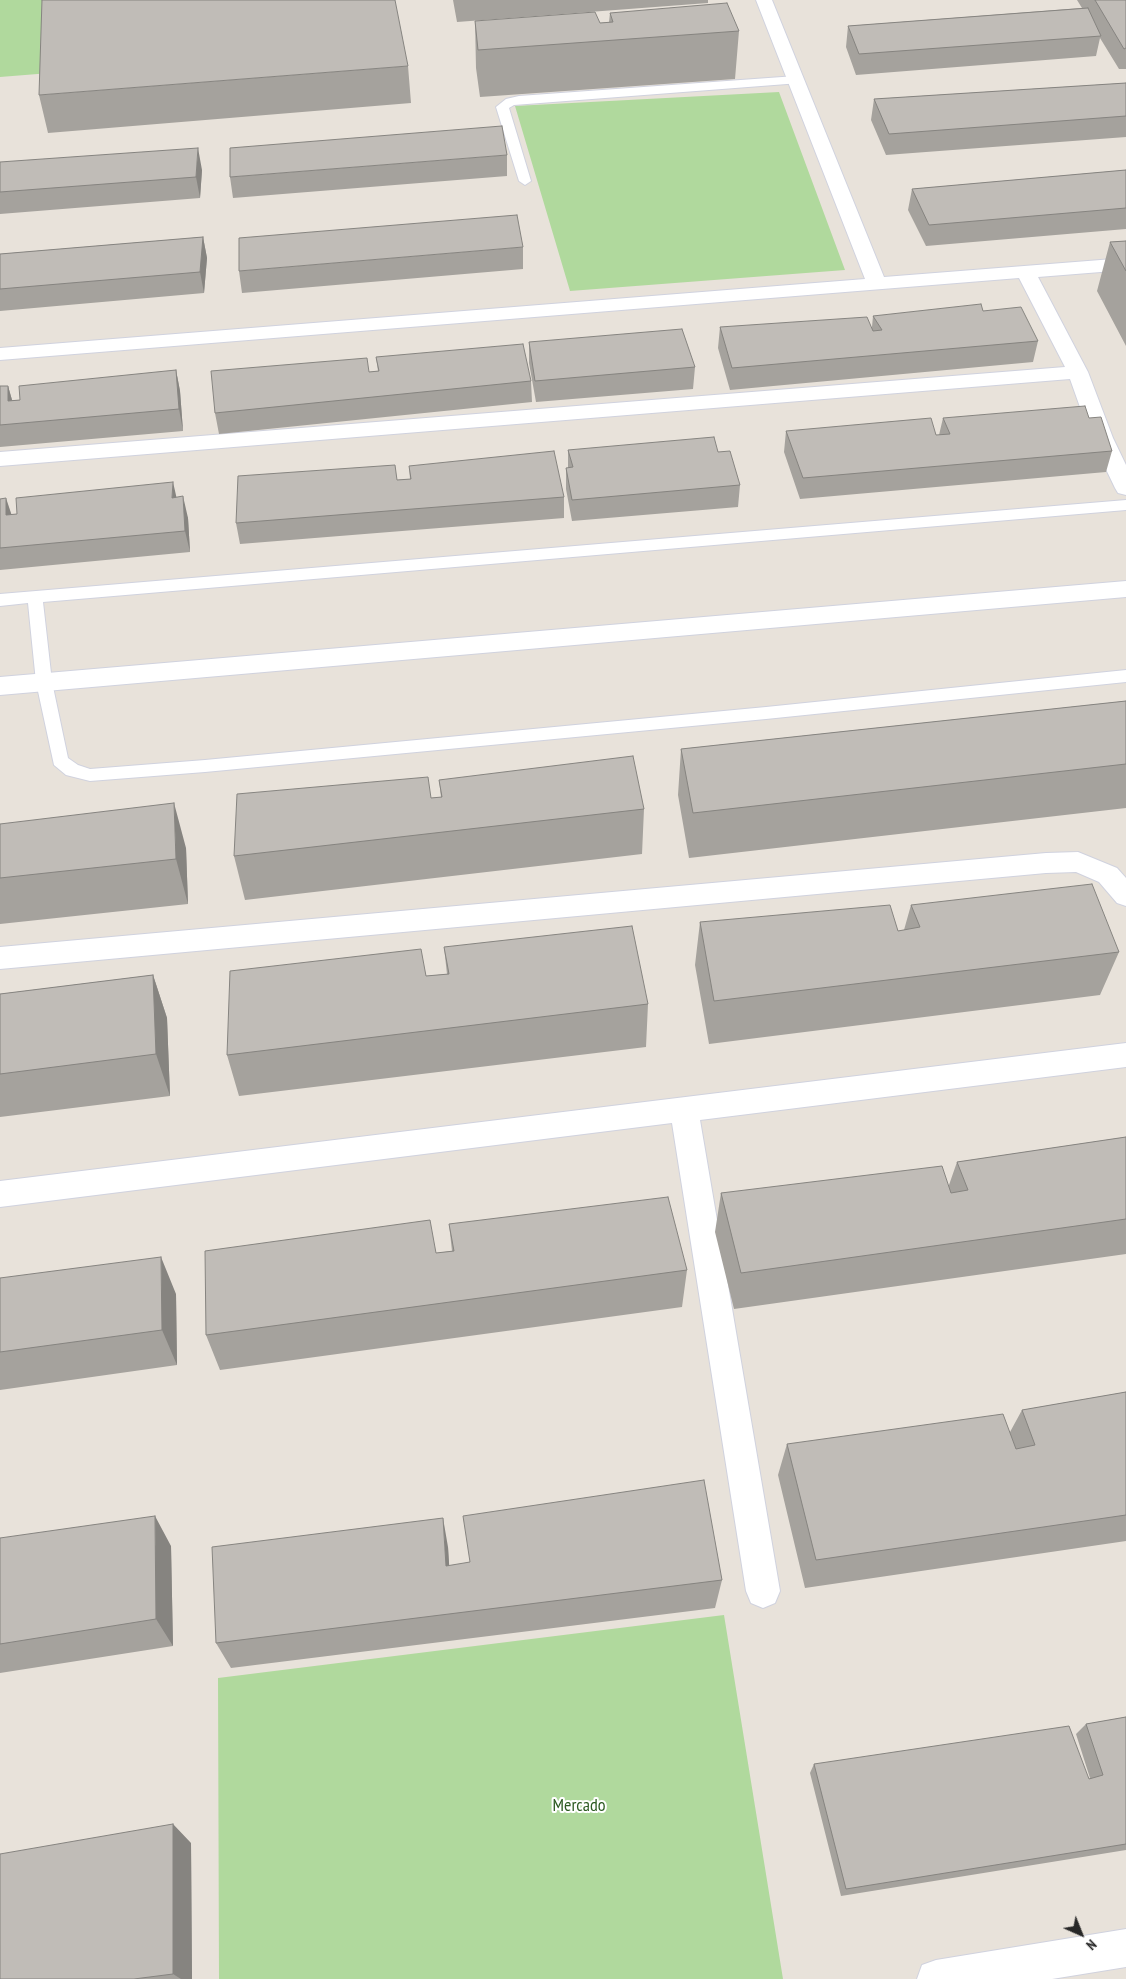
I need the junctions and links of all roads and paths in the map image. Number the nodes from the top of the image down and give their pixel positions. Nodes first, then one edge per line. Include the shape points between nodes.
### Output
1 (764, 0) edge
2 (796, 80) junction
3 (525, 181) dead end
4 (1126, 264) edge
5 (1026, 272) junction
6 (877, 284) junction
7 (0, 354) edge
8 (1078, 372) junction
9 (0, 459) edge
10 (1126, 488) edge
11 (1126, 505) edge
12 (1126, 590) edge
13 (35, 598) junction
14 (0, 600) edge
15 (1126, 676) edge
16 (44, 682) junction
17 (0, 686) edge
18 (1126, 896) edge
19 (0, 958) edge
20 (1126, 1055) edge
21 (684, 1109) junction
22 (0, 1194) edge
23 (763, 1591) dead end
24 (1126, 1948) edge
25 (936, 1979) edge

1 - 2 street
2 - 3 lane via 510,102 502,107
2 - 6 street
4 - 5 street
5 - 6 street
5 - 8 street
6 - 7 street
8 - 9 street
8 - 10 street via 1102,438
11 - 13 lane
12 - 16 street
13 - 14 lane
13 - 16 lane
15 - 16 lane via 756,714 90,774 72,770 60,761
16 - 17 street
18 - 19 street via 1108,875 1078,862 1046,863
20 - 21 street
21 - 22 street
21 - 23 street
24 - 25 street

